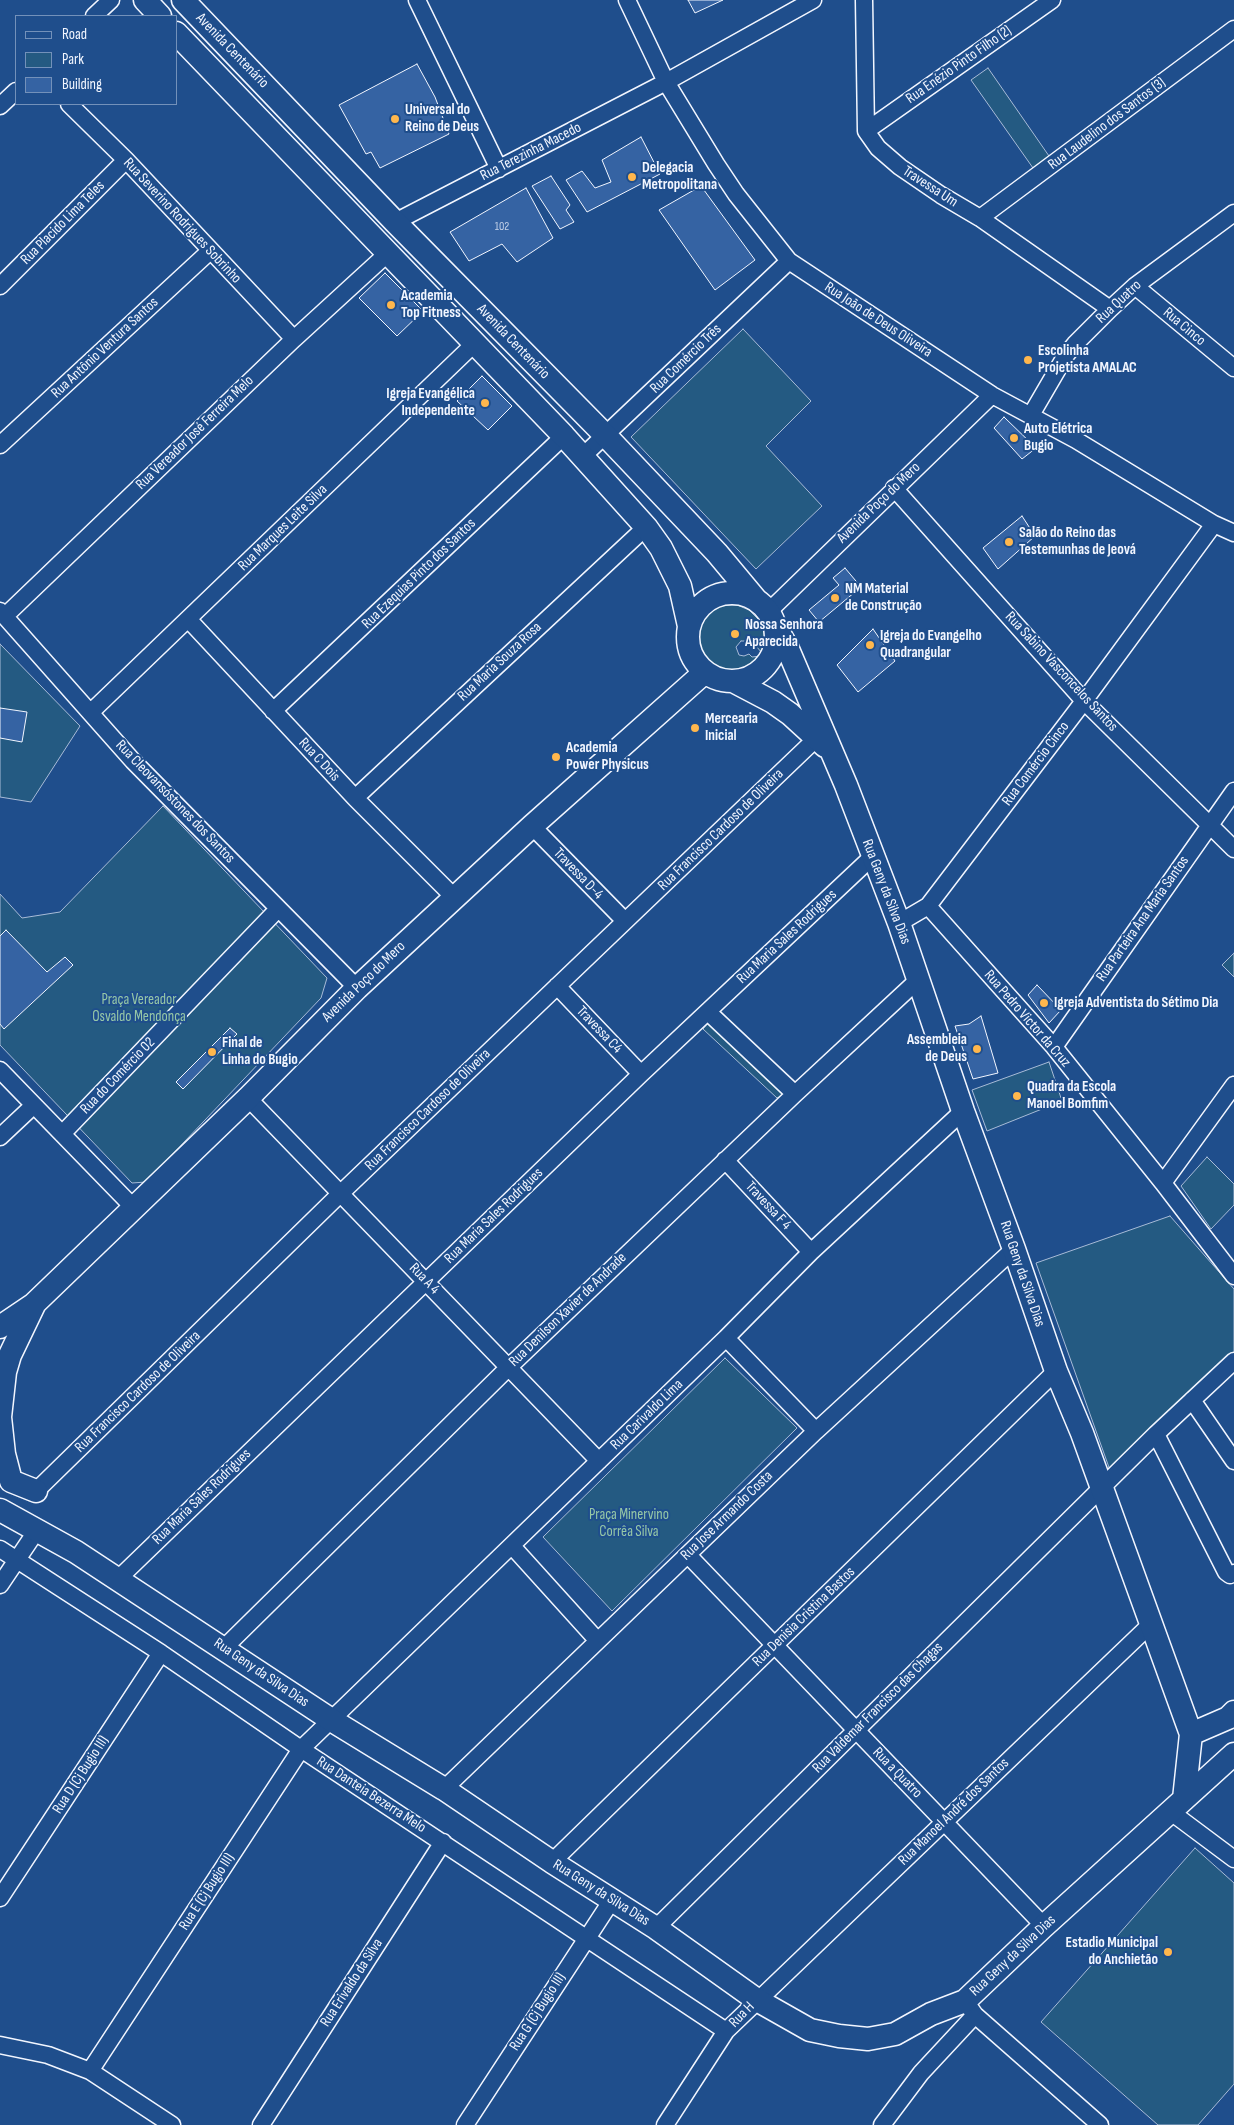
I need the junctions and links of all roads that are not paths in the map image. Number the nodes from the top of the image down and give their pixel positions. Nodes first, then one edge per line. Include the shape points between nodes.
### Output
1 (111, 0) edge
2 (145, 0) edge
3 (183, 0) edge
4 (417, 0) edge
5 (627, 0) edge
6 (813, 0) edge
7 (864, 0) edge
8 (1052, 0) edge
9 (95, 15) edge
10 (159, 15) edge
11 (1234, 29) edge
12 (178, 35) edge
13 (666, 82) junction
14 (15, 92) edge
15 (70, 105) edge
16 (0, 106) edge
17 (866, 131) junction
18 (126, 160) junction
19 (499, 169) junction
20 (1234, 213) edge
21 (980, 218) junction
22 (395, 222) junction
23 (210, 251) junction
24 (388, 253) junction
25 (789, 261) junction
26 (0, 286) edge
27 (1135, 286) junction
28 (1110, 309) junction
29 (484, 312) junction
30 (468, 338) junction
31 (294, 339) junction
32 (1234, 368) edge
33 (992, 395) junction
34 (1031, 416) junction
35 (564, 436) junction
36 (606, 436) junction
37 (0, 445) edge
38 (582, 457) junction
39 (894, 488) junction
40 (1214, 524) junction
41 (646, 527) junction
42 (1234, 533) edge
43 (767, 612) junction
44 (2, 614) edge
45 (188, 619) junction
46 (689, 626) junction
47 (705, 672) junction
48 (733, 681) junction
49 (1084, 701) junction
50 (91, 712) junction
51 (273, 712) junction
52 (824, 741) junction
53 (1234, 791) edge
54 (355, 798) junction
55 (1210, 824) junction
56 (532, 826) junction
57 (1234, 849) edge
58 (873, 856) junction
59 (454, 897) junction
60 (928, 906) junction
61 (278, 909) junction
62 (625, 921) junction
63 (899, 923) junction
64 (919, 980) junction
65 (557, 986) junction
66 (357, 988) junction
67 (708, 1012) junction
68 (1054, 1047) junction
69 (0, 1070) edge
70 (641, 1074) junction
71 (1234, 1085) edge
72 (795, 1094) junction
73 (248, 1098) junction
74 (33, 1106) junction
75 (964, 1112) junction
76 (62, 1134) junction
77 (0, 1137) edge
78 (725, 1160) junction
79 (1163, 1183) junction
80 (341, 1193) junction
81 (134, 1209) junction
82 (1014, 1248) junction
83 (811, 1252) junction
84 (1234, 1276) edge
85 (426, 1281) junction
86 (34, 1304) junction
87 (0, 1327) edge
88 (726, 1338) junction
89 (1234, 1361) edge
90 (509, 1367) junction
91 (1056, 1371) junction
92 (1192, 1400) junction
93 (0, 1417) edge
94 (816, 1431) junction
95 (1156, 1434) junction
96 (599, 1461) junction
97 (1234, 1461) edge
98 (1101, 1489) junction
99 (36, 1491) joint
100 (0, 1510) edge
101 (38, 1530) junction
102 (512, 1546) junction
103 (0, 1550) edge
104 (688, 1555) junction
105 (16, 1560) junction
106 (1233, 1574) edge
107 (118, 1579) junction
108 (0, 1585) edge
109 (1151, 1624) junction
110 (597, 1640) junction
111 (775, 1645) junction
112 (224, 1648) junction
113 (161, 1653) junction
114 (1234, 1712) edge
115 (333, 1720) junction
116 (856, 1731) junction
117 (1191, 1734) junction
118 (301, 1749) junction
119 (1226, 1761) edge
120 (444, 1789) junction
121 (1178, 1805) junction
122 (943, 1822) junction
123 (443, 1842) junction
124 (1234, 1859) edge
125 (552, 1862) junction
126 (0, 1898) edge
127 (612, 1900) junction
128 (1044, 1926) junction
129 (656, 1928) junction
130 (585, 1939) junction
131 (757, 2000) junction
132 (970, 2008) junction
133 (726, 2031) junction
134 (0, 2045) edge
135 (90, 2071) junction
136 (1095, 2123) edge
137 (172, 2125) edge
138 (261, 2125) edge
139 (465, 2125) edge
140 (665, 2125) edge
141 (882, 2125) edge

1 - 9 street
2 - 10 main road
3 - 22 main road, Avenida Centenário
4 - 19 street
5 - 13 street, Rua João de Deus Oliveira
6 - 13 street, Rua Terezinha Macedo
7 - 17 street
8 - 17 street, Rua Enézio Pinto Filho (2)
11 - 21 street, Rua Laudelino dos Santos (3)
12 - 24 main road, Avenida Centenário
13 - 19 street, Rua Terezinha Macedo
13 - 25 street, Rua João de Deus Oliveira via 731,186
14 - 16 street
15 - 18 street, Rua Severino Rodrigues Sobrinho
17 - 21 street, Travessa Um via 878,148 900,167
18 - 23 street, Rua Severino Rodrigues Sobrinho
18 - 26 street, Rua Placido Lima Teles
19 - 22 street, Rua Terezinha Macedo
20 - 27 street, Rua Quatro
21 - 28 street, Travessa Um
22 - 29 main road, Avenida Centenário
23 - 31 street, Rua Severino Rodrigues Sobrinho
23 - 37 street, Rua Antônio Ventura Santos
24 - 30 main road, Avenida Centenário
24 - 31 street, Rua Vereador José Ferreira Melo
25 - 33 street, Rua João de Deus Oliveira
25 - 36 street, Rua Comércio Três
27 - 28 street, Rua Quatro
27 - 32 street, Rua Cinco
28 - 34 street, Rua Quatro via 1066,356
29 - 30 main road
29 - 36 main road, Avenida Centenário
30 - 35 main road, Avenida Centenário
30 - 45 street, Rua Marques Leite Silva
31 - 44 street, Rua Vereador José Ferreira Melo
33 - 34 street, Rua João de Deus Oliveira
33 - 39 street, Avenida Poço do Mero
34 - 40 street, Rua João de Deus Oliveira
35 - 38 main road, Avenida Centenário
35 - 51 street, Rua Ezequias Pinto dos Santos
36 - 38 street, Rua Comércio Três
36 - 43 main road, Avenida Centenário via 717,553
38 - 41 main road, Avenida Centenário
39 - 43 street, Avenida Poço do Mero
39 - 49 street, Rua Sabino Vasconcelos Santos
40 - 42 street, Rua João de Deus Oliveira
40 - 49 street, Rua Comércio Cinco
41 - 46 main road, Avenida Centenário via 661,548 680,586
41 - 54 street, Rua Maria Souza Rosa
43 - 46 main road via 744,595 731,593 704,602
43 - 48 main road via 776,638 774,651 758,672 747,679
43 - 52 main road, Rua Geny da Silva Dias via 787,648
44 - 50 street, Rua Cleovansóstones dos Santos
45 - 50 street, Rua Marques Leite Silva
45 - 51 street, Rua C Dois
46 - 47 main road via 690,652
47 - 48 main road
47 - 56 main road, Avenida Poço do Mero
48 - 52 main road, Rua Geny da Silva Dias via 773,702
49 - 55 street, Rua Sabino Vasconcelos Santos
49 - 60 street, Rua Comércio Cinco
50 - 61 street, Rua Cleovansóstones dos Santos via 133,761
51 - 54 street, Rua C Dois
52 - 58 main road, Rua Geny da Silva Dias
52 - 62 street, Rua Francisco Cardoso de Oliveira
53 - 55 street, Rua Parteira Ana Maria Santos
54 - 59 street, Rua C Dois
55 - 57 street, Rua Sabino Vasconcelos Santos
55 - 68 street, Rua Parteira Ana Maria Santos
56 - 59 main road, Avenida Poço do Mero
56 - 62 street, Travessa D-4
58 - 63 main road, Rua Geny da Silva Dias
58 - 67 street, Rua Maria Sales Rodrigues
59 - 66 main road, Avenida Poço do Mero
60 - 63 street
60 - 68 street, Rua Pedro Victor da Cruz
61 - 66 street, Rua Cleovansóstones dos Santos
61 - 76 street, Rua do Comércio 02
62 - 65 street, Rua Francisco Cardoso de Oliveira
63 - 64 main road, Rua Geny da Silva Dias
64 - 72 street, Rua Denilson Xavier de Andrade
64 - 75 main road, Rua Geny da Silva Dias
65 - 70 street, Travessa C4
65 - 80 street, Rua Francisco Cardoso de Oliveira
66 - 73 main road, Avenida Poço do Mero
67 - 70 street, Rua Maria Sales Rodrigues
67 - 72 street
68 - 79 street, Rua Pedro Victor da Cruz
69 - 74 street
70 - 85 street, Rua Maria Sales Rodrigues
71 - 79 street
72 - 78 street, Rua Denilson Xavier de Andrade
73 - 80 street, Rua A 4
73 - 81 main road, Avenida Poço do Mero
74 - 76 street
74 - 77 street
75 - 82 main road, Rua Geny da Silva Dias
75 - 83 street, Rua Carivaldo Lima
76 - 81 street
78 - 83 street, Travessa F 4
78 - 90 street, Rua Denilson Xavier de Andrade
79 - 84 street, Rua Pedro Victor da Cruz
80 - 85 street, Rua A 4
80 - 99 street, Rua Francisco Cardoso de Oliveira
81 - 86 main road, Avenida Poço do Mero
82 - 91 main road, Rua Geny da Silva Dias
82 - 94 street, Rua Jose Armando Costa
83 - 88 street, Rua Carivaldo Lima
85 - 90 street, Rua A 4
85 - 107 street, Rua Maria Sales Rodrigues
86 - 87 main road, Avenida Poço do Mero
86 - 93 main road, Avenida Poço do Mero via 10,1355
88 - 94 street
88 - 96 street, Rua Carivaldo Lima
89 - 92 street, Rua Valdemar Francisco das Chagas
90 - 96 street, Rua A 4
90 - 112 street, Rua Denilson Xavier de Andrade
91 - 98 main road, Rua Geny da Silva Dias
91 - 111 street, Rua Denisia Cristina Bastos
92 - 95 street, Rua Valdemar Francisco das Chagas
92 - 97 street
93 - 99 main road via 11,1481
94 - 104 street, Rua Jose Armando Costa
95 - 98 street, Rua Valdemar Francisco das Chagas
95 - 106 street via 1226,1572
96 - 102 street, Rua Carivaldo Lima
98 - 109 main road, Rua Geny da Silva Dias
98 - 116 street, Rua Valdemar Francisco das Chagas
100 - 101 main road, Rua Geny da Silva Dias
101 - 105 street
101 - 107 main road, Rua Geny da Silva Dias
102 - 110 street
102 - 115 street, Rua Carivaldo Lima
103 - 105 street, Rua Danteia Bezerra Melo
104 - 110 street, Rua Jose Armando Costa
104 - 111 street, Rua a Quatro
105 - 108 street
105 - 113 street, Rua Danteia Bezerra Melo
107 - 112 main road, Rua Geny da Silva Dias
109 - 117 main road, Rua Geny da Silva Dias
109 - 122 street, Rua Manoel André dos Santos
110 - 120 street, Rua Jose Armando Costa
111 - 116 street, Rua a Quatro
111 - 125 street, Rua Denisia Cristina Bastos
112 - 115 main road, Rua Geny da Silva Dias
113 - 118 street, Rua Danteia Bezerra Melo
113 - 126 street, Rua D (Cj Bugio III)
114 - 117 main road via 1228,1718
115 - 118 street, Rua E (Cj Bugio III)
115 - 120 main road, Rua Geny da Silva Dias
116 - 122 street, Rua a Quatro
116 - 129 street, Rua Valdemar Francisco das Chagas
117 - 121 main road, Rua Geny da Silva Dias
118 - 123 street, Rua Danteia Bezerra Melo
118 - 135 street, Rua E (Cj Bugio III)
119 - 121 main road, Rua Geny da Silva Dias
120 - 125 main road, Rua Geny da Silva Dias
121 - 124 street
121 - 128 main road, Rua Geny da Silva Dias
122 - 128 street, Rua a Quatro
122 - 131 street, Rua Manoel André dos Santos
123 - 130 street, Rua Danteia Bezerra Melo
123 - 138 street, Rua Erivaldo da Silva
125 - 127 main road, Rua Geny da Silva Dias
127 - 129 main road, Rua Geny da Silva Dias
127 - 130 street, Rua G (Cj Bugio III)
128 - 132 main road, Rua Geny da Silva Dias
129 - 131 main road, Rua Geny da Silva Dias
130 - 133 street, Rua Danteia Bezerra Melo
130 - 139 street, Rua G (Cj Bugio III)
131 - 132 main road, Rua Geny da Silva Dias via 810,2030 868,2039 895,2034 931,2014
131 - 133 street, Rua H
132 - 136 street
132 - 141 street
133 - 140 street, Rua H
134 - 135 street via 48,2055
135 - 137 street

